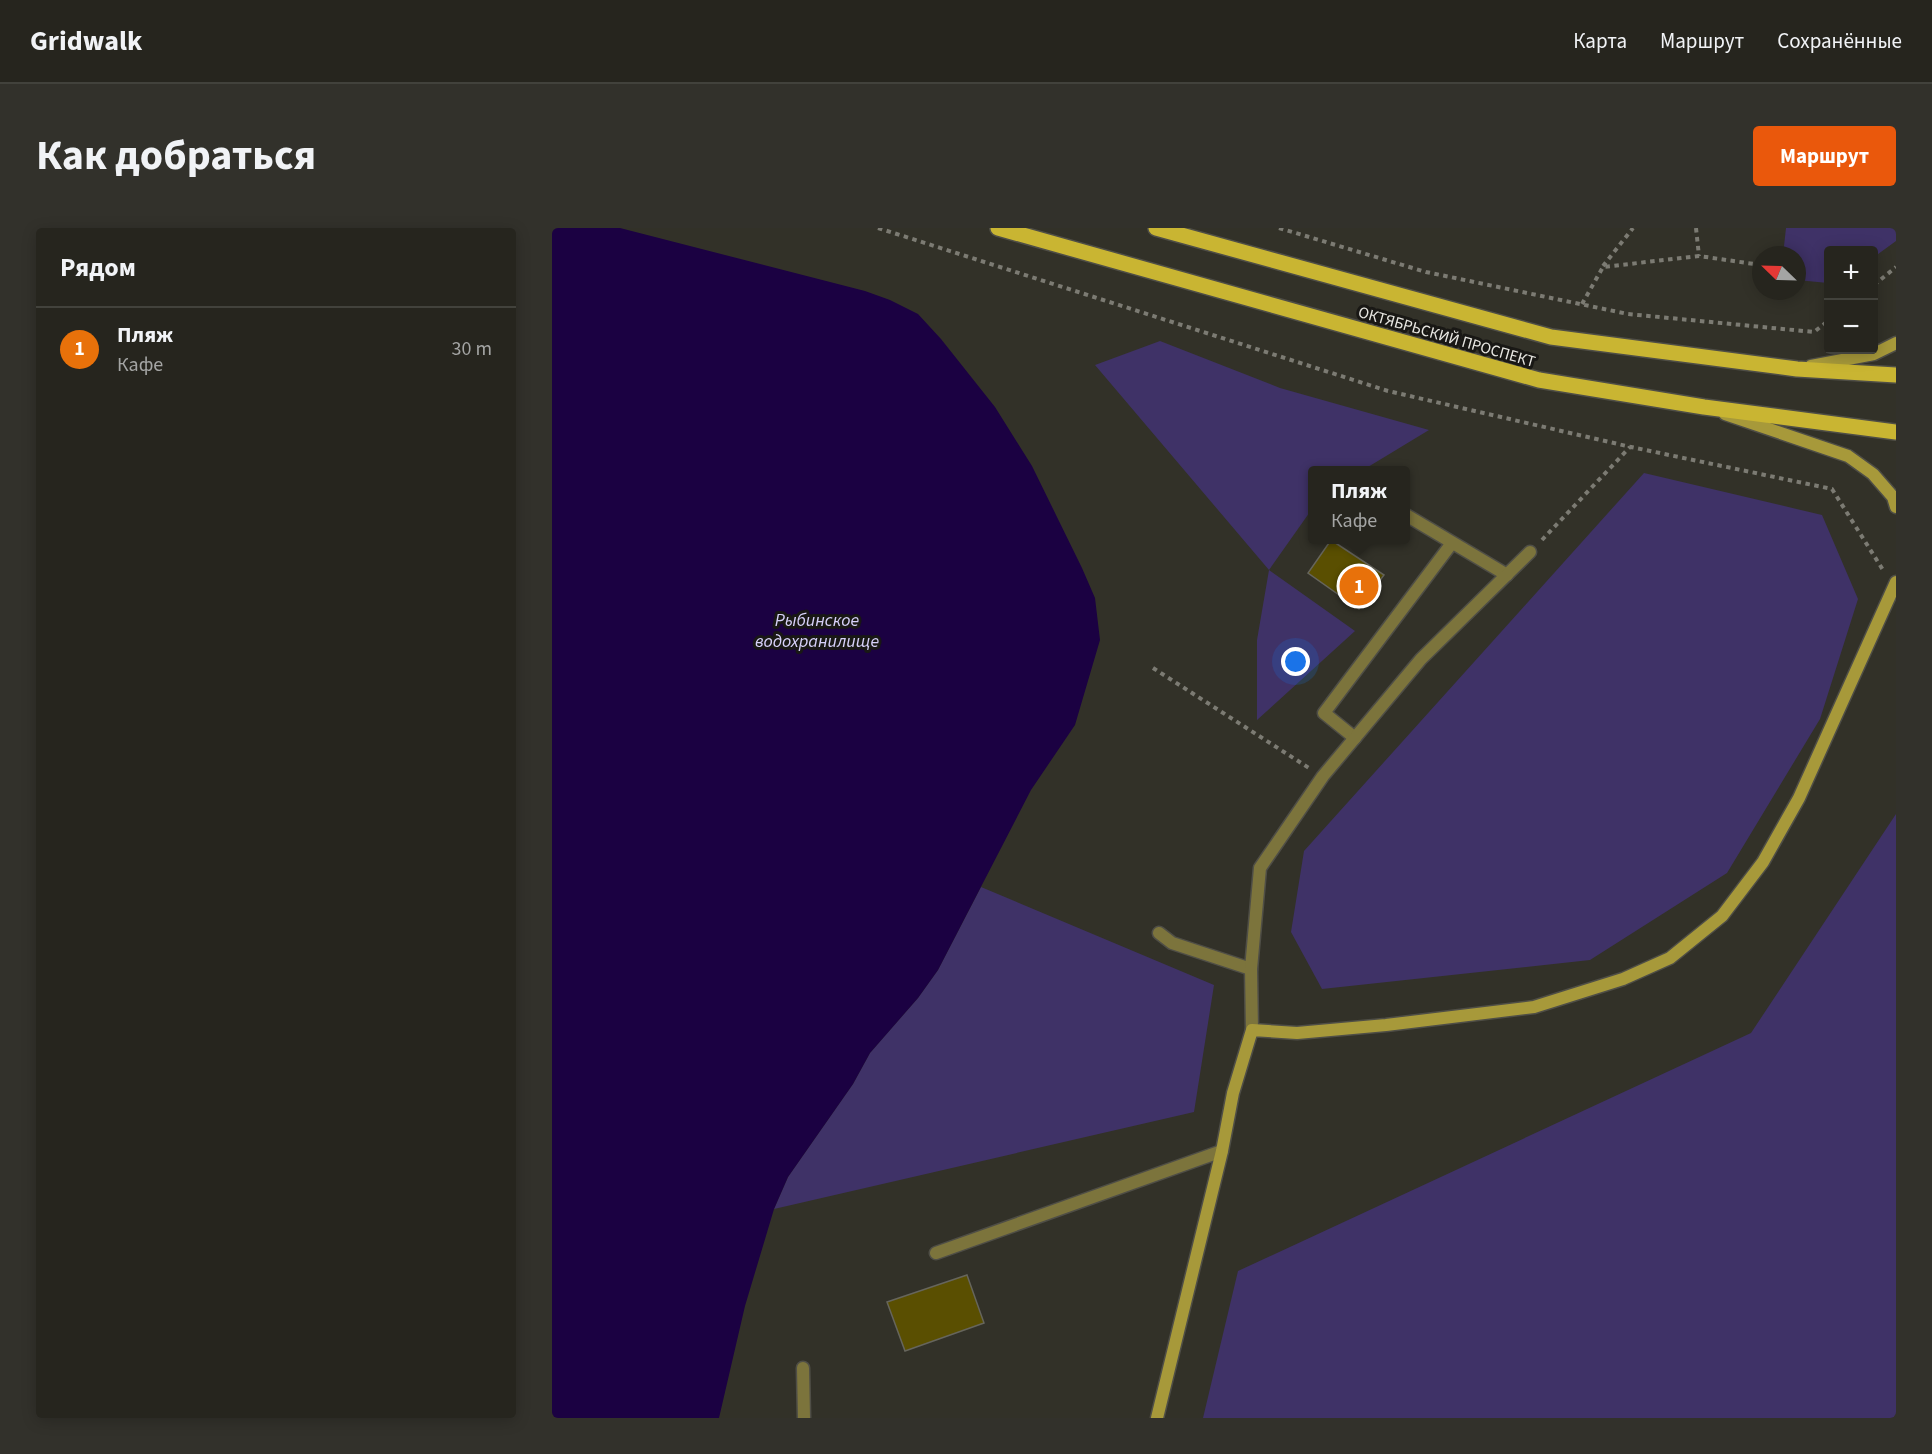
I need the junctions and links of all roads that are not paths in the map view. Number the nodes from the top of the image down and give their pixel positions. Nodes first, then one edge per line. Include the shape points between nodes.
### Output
1 (998, 228) edge
2 (1156, 228) edge
3 (1896, 343) edge
4 (1797, 369) junction
5 (1896, 375) edge
6 (1704, 407) junction
7 (1896, 432) edge
8 (1896, 507) edge
9 (1410, 517) edge
10 (1452, 543) junction
11 (1530, 552) road end
12 (1507, 576) junction
13 (1896, 582) edge
14 (1355, 738) junction
15 (1160, 933) dead end
16 (1251, 969) junction
17 (1252, 1030) junction
18 (1222, 1151) junction
19 (936, 1253) dead end
20 (803, 1368) dead end
21 (804, 1418) edge
22 (1157, 1418) edge

1 - 6 main road, ОКТЯБРЬСКИЙ ПРОСПЕКТ via 1539,381
2 - 4 main road, ОКТЯБРЬСКИЙ ПРОСПЕКТ via 1551,337
3 - 4 street via 1874,354
4 - 5 main road, ОКТЯБРЬСКИЙ ПРОСПЕКТ
6 - 7 main road, ОКТЯБРЬСКИЙ ПРОСПЕКТ
6 - 8 street via 1848,456 1873,474 1893,497
9 - 10 street
10 - 12 street
10 - 14 street via 1324,713
11 - 12 street
12 - 14 street via 1421,659
13 - 17 street via 1799,798 1762,861 1722,916 1670,958 1623,979 1534,1007 1297,1033
14 - 16 street via 1323,776 1260,868
15 - 16 street via 1172,944
16 - 17 street
17 - 18 street via 1233,1093
18 - 19 street
18 - 22 street
20 - 21 street

